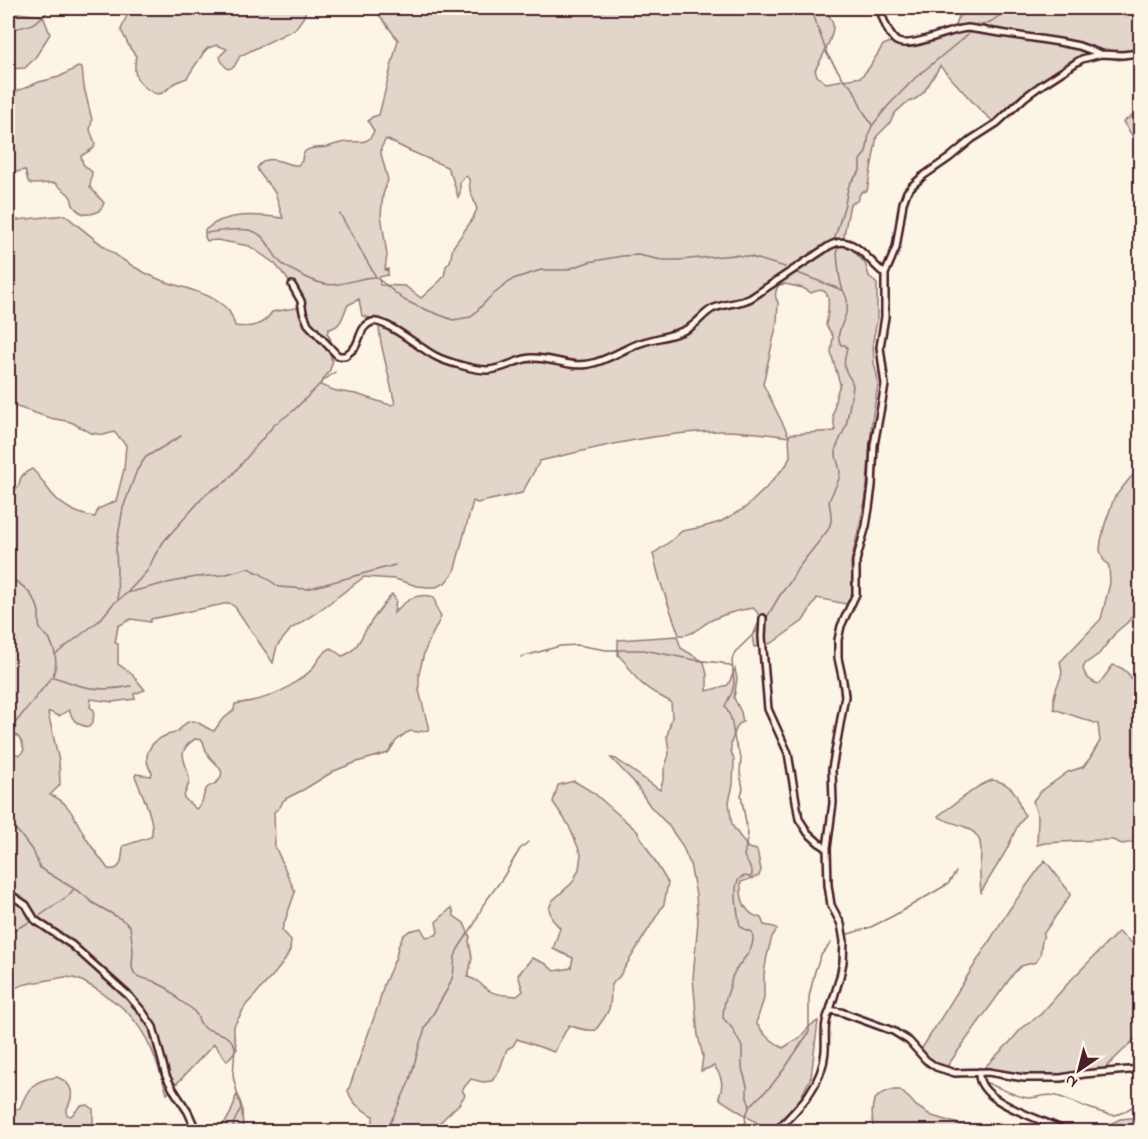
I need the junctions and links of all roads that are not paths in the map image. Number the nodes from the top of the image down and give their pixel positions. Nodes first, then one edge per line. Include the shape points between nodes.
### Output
1 (879, 8) edge
2 (1140, 53) edge
3 (1101, 54) junction
4 (885, 274) junction
5 (292, 285) dead end
6 (763, 618) dead end
7 (827, 848) junction
8 (8, 893) edge
9 (830, 1010) junction
10 (1140, 1069) edge
11 (979, 1072) junction
12 (197, 1131) edge
13 (775, 1131) edge
14 (1067, 1131) edge

1 - 3 street via 891,35 900,43 968,28 1059,42
2 - 3 street
3 - 4 street via 1082,58 1040,86 912,186 903,203 896,248
4 - 5 street via 859,249 841,241 743,302 712,309 685,330 637,344 601,361 576,365 528,358 486,370 435,357 379,321 365,326 354,349 338,356 308,324
4 - 7 street via 880,347 885,386 866,526 856,561 856,594 838,640 845,696 832,769 833,803
6 - 7 street via 768,709 788,753 799,819 808,833
7 - 9 street via 829,897 844,935 843,962
8 - 12 street via 26,905 35,920 72,945 142,1011 153,1027 170,1083
9 - 11 street via 893,1031 944,1070
9 - 13 street via 825,1022 824,1063 816,1083 800,1107
10 - 11 street via 1061,1078
11 - 14 street via 982,1085 992,1097

